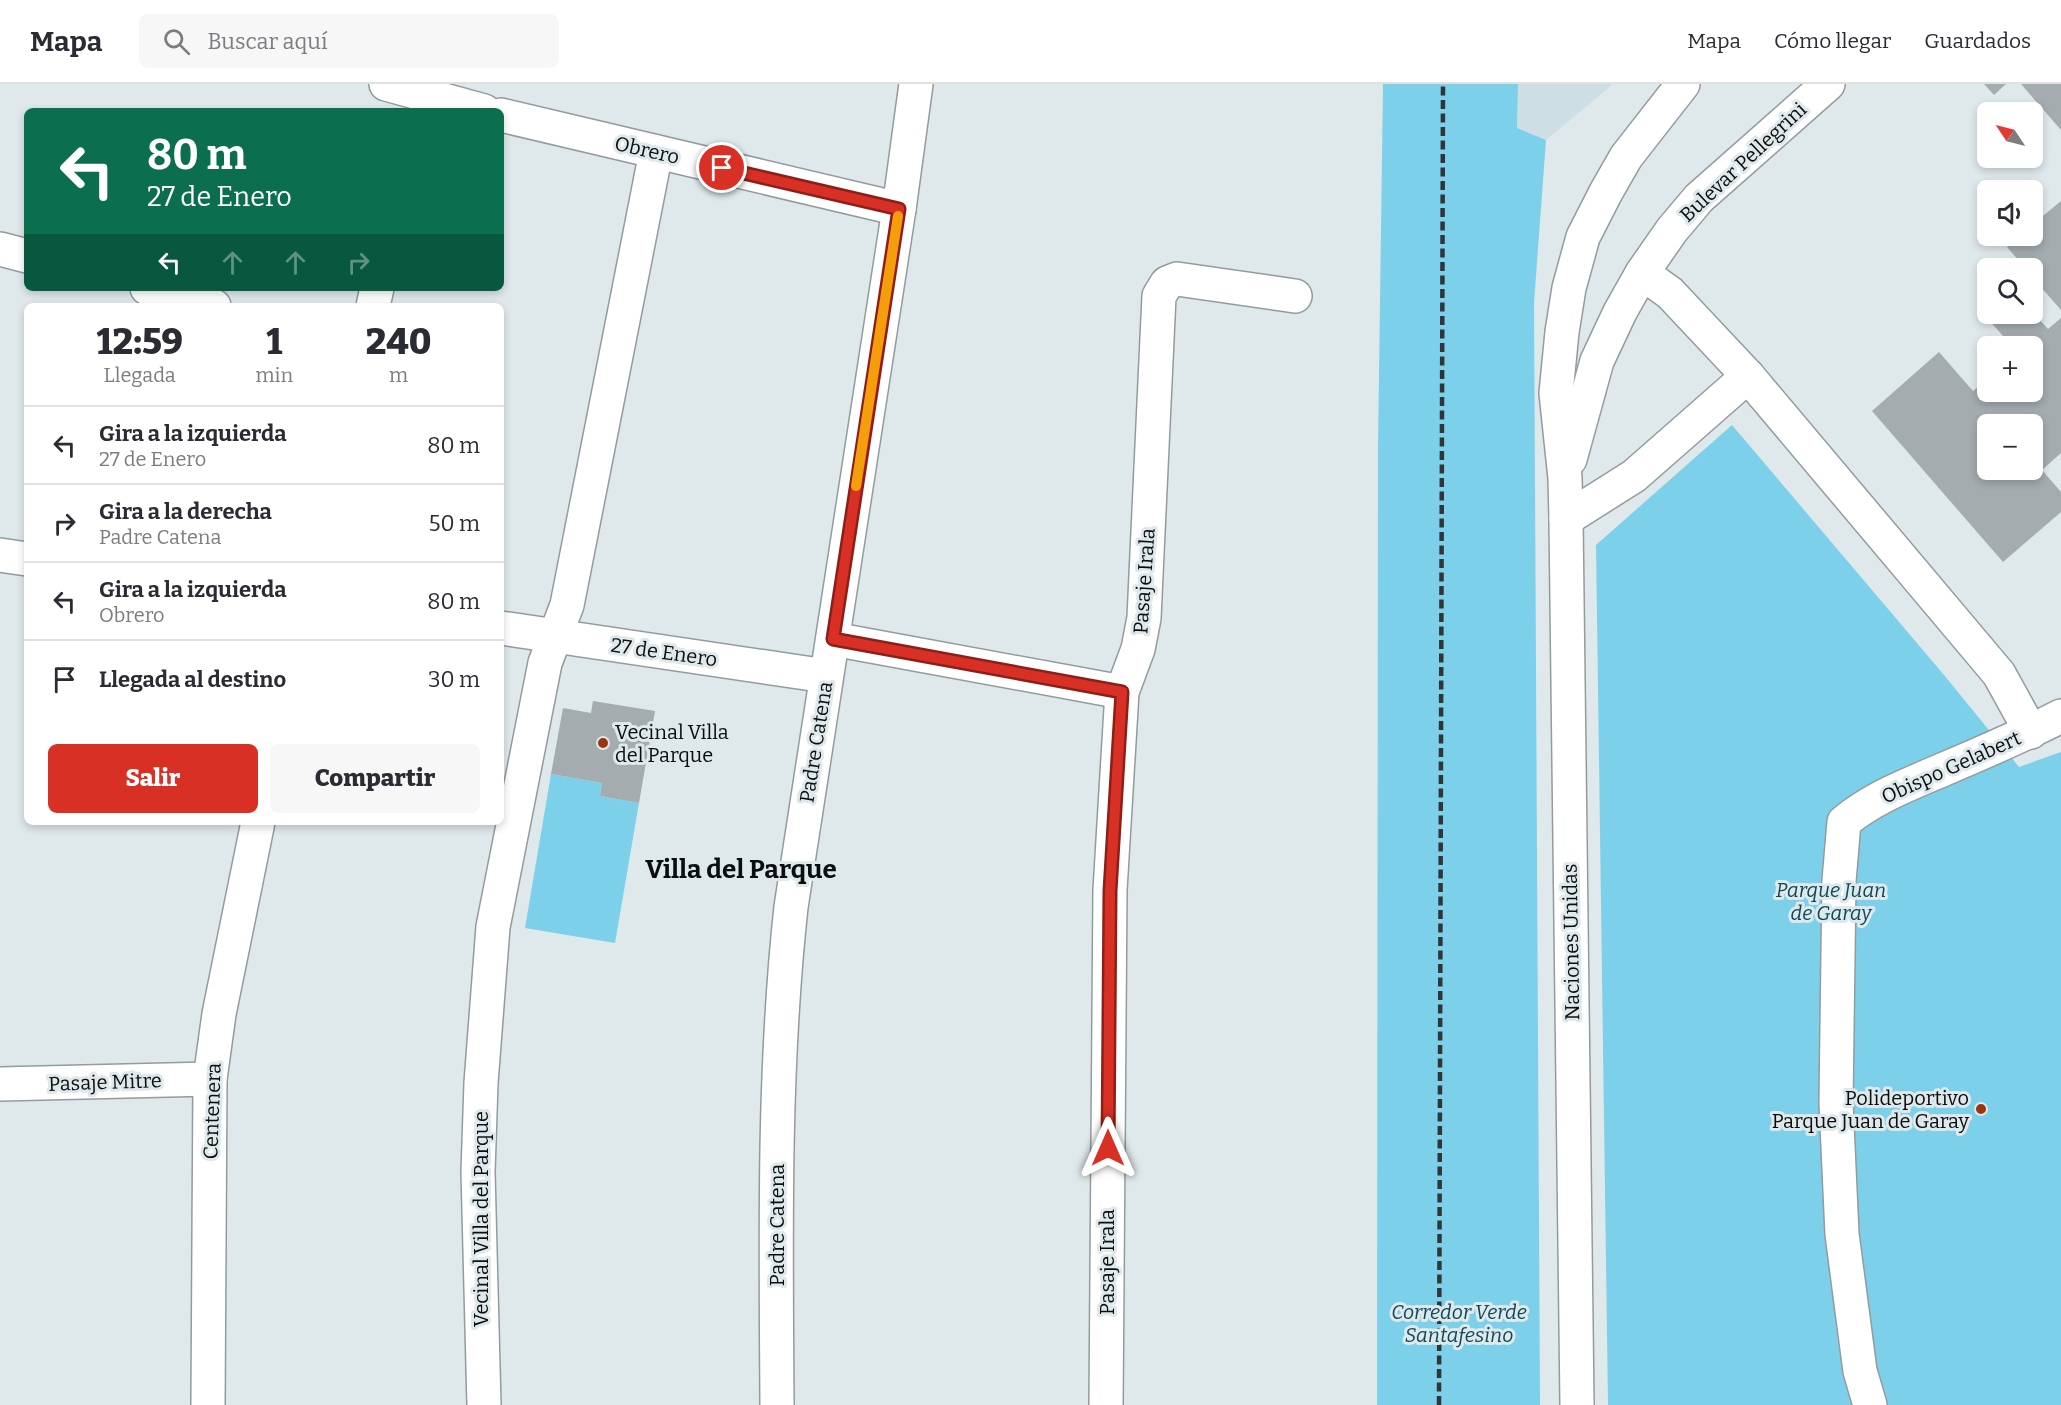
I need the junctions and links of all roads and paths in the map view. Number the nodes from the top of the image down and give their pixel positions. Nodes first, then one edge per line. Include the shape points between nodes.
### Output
1 (916, 84) edge
2 (1683, 84) edge
3 (1828, 84) edge
4 (404, 92) edge
5 (471, 108) edge
6 (504, 116) edge
7 (656, 152) junction
8 (899, 209) junction
9 (0, 249) edge
10 (24, 255) edge
11 (1642, 273) junction
12 (158, 291) edge
13 (1295, 296) dead end
14 (203, 303) edge
15 (1748, 376) junction
16 (1564, 478) junction
17 (1566, 519) junction
18 (0, 555) edge
19 (24, 559) edge
20 (504, 628) edge
21 (556, 636) junction
22 (833, 639) junction
23 (826, 676) junction
24 (1122, 692) junction
25 (2061, 716) edge
26 (2031, 732) junction
27 (257, 825) edge
28 (210, 1079) junction
29 (0, 1084) edge
30 (208, 1405) edge
31 (484, 1405) edge
32 (777, 1405) edge
33 (1106, 1405) edge
34 (1577, 1405) edge
35 (1870, 1405) edge

1 - 8 street, Padre Catena
2 - 16 street via 1626,157 1583,237 1569,288 1556,393
3 - 11 street, Bulevar Pellegrini via 1699,198
4 - 5 street
6 - 7 street, Obrero
7 - 8 street, Obrero
7 - 21 street, Vecinal Villa del Parque via 567,605
8 - 22 street, Padre Catena
9 - 10 street
11 - 15 street via 1670,293
11 - 16 street, Bulevar Pellegrini via 1598,361
12 - 14 street
13 - 24 street, Pasaje Irala via 1177,279 1167,283 1159,296 1144,618 1138,650
15 - 17 street via 1634,476
15 - 26 street via 1999,674
16 - 17 street, Naciones Unidas
17 - 34 street, Naciones Unidas
18 - 19 street
20 - 21 street, 27 de Enero
21 - 23 street, 27 de Enero
21 - 31 street, Vecinal Villa del Parque via 545,663 491,948 478,1172
22 - 23 street, Padre Catena
22 - 24 street
23 - 32 street, Padre Catena via 782,984
24 - 33 street, Pasaje Irala via 1110,891
25 - 26 street, Obispo Gelabert
26 - 35 street, Obispo Gelabert via 1896,790 1862,807 1844,822 1839,881 1836,1115 1842,1234 1860,1371
27 - 28 street, Centenera via 219,1014
28 - 29 street, Pasaje Mitre
28 - 30 street, Centenera

